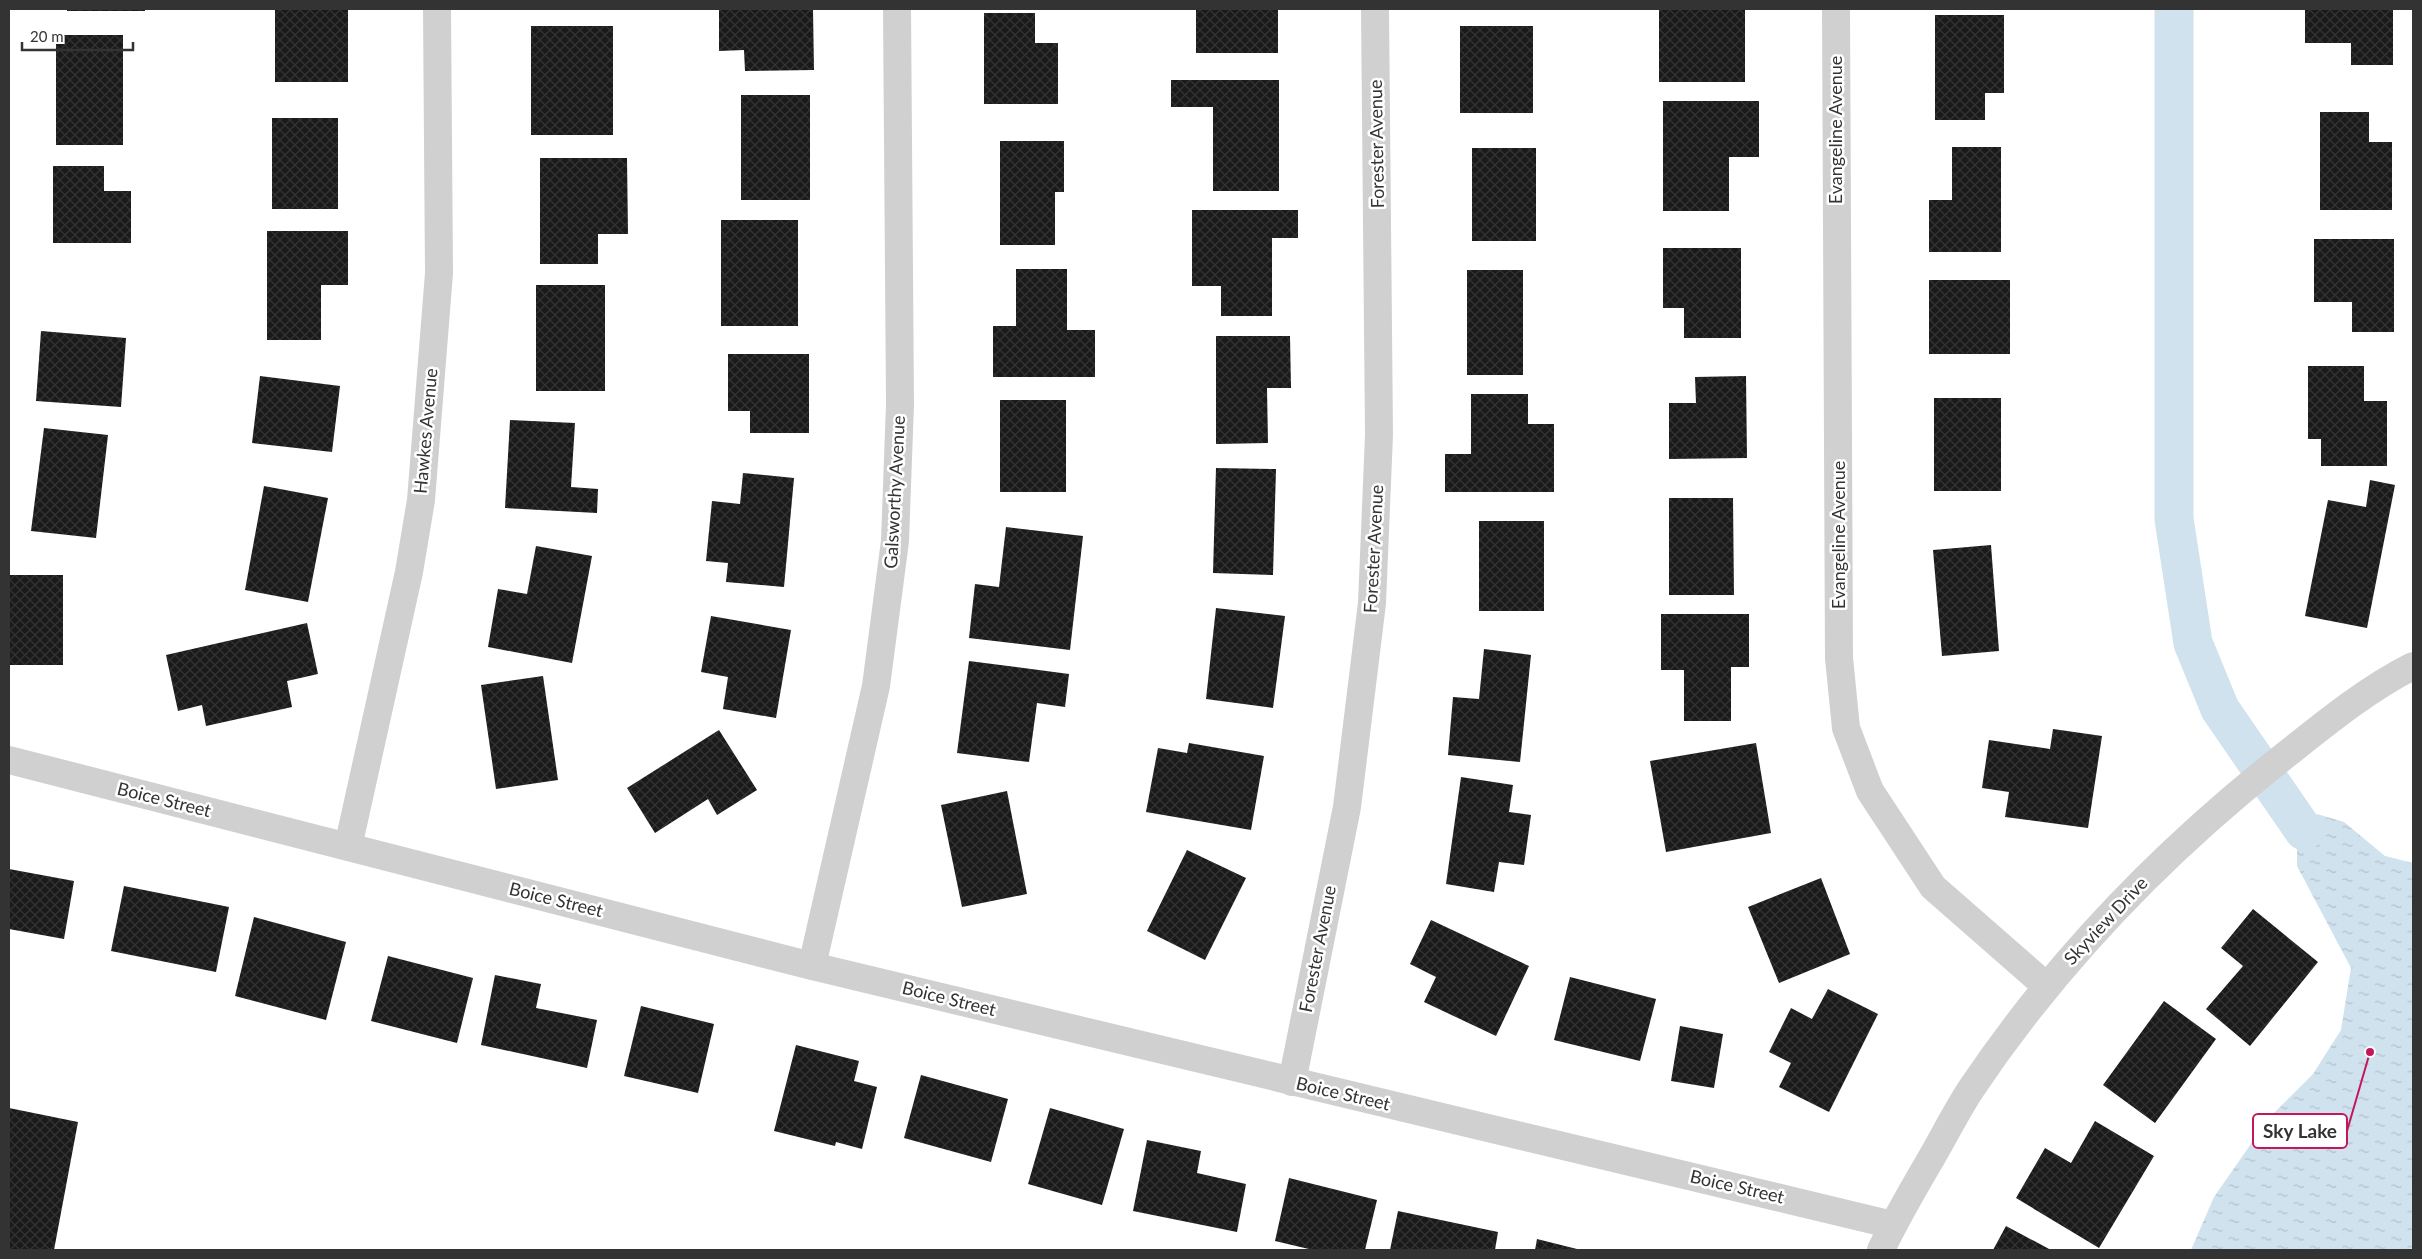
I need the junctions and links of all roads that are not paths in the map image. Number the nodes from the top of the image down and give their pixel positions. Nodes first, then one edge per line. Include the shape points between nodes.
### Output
1 (437, 9) edge
2 (897, 9) edge
3 (1375, 9) edge
4 (1836, 9) edge
5 (2413, 666) edge
6 (9, 760) edge
7 (348, 847) junction
8 (812, 966) junction
9 (2046, 986) junction
10 (1292, 1082) junction
11 (1893, 1225) junction
12 (1881, 1250) edge

1 - 7 street, Hawkes Avenue via 439,273 421,500 407,582
2 - 8 street, Galsworthy Avenue via 900,404 895,541 876,686
3 - 10 street, Forester Avenue via 1379,435 1372,603 1347,807
4 - 9 street, Evangeline Avenue via 1839,658 1846,728 1870,792 1933,887
5 - 9 street, Skyview Drive via 2386,680 2238,793 2144,879
6 - 7 street, Boice Street
7 - 8 street, Boice Street
8 - 10 street, Boice Street
9 - 11 street, Skyview Drive via 1971,1090
10 - 11 street, Boice Street
11 - 12 street, Skyview Drive

